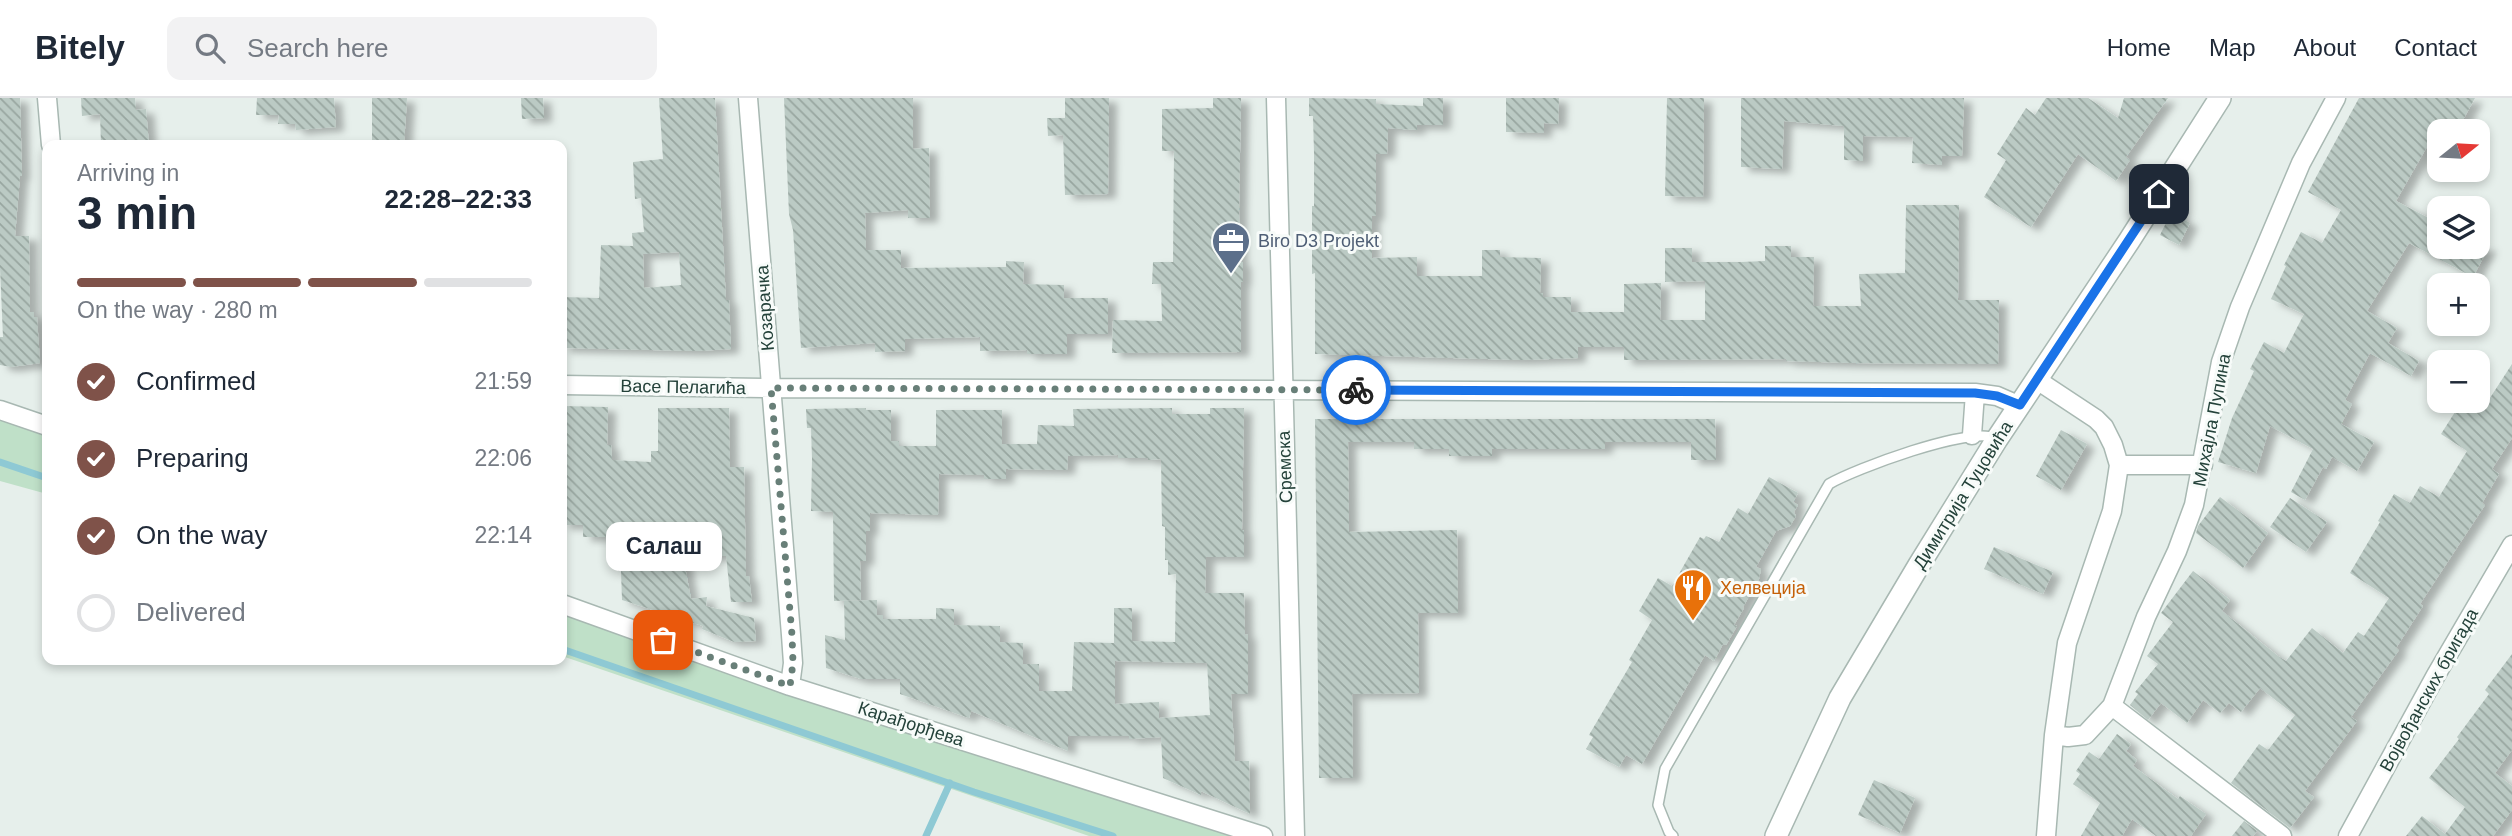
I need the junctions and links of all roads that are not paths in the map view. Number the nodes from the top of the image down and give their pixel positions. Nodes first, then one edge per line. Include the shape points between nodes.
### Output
1 (47, 98) edge
2 (748, 98) edge
3 (1276, 98) edge
4 (2220, 98) edge
5 (2336, 98) edge
6 (51, 140) edge
7 (2037, 380) junction
8 (567, 385) edge
9 (771, 388) junction
10 (1283, 389) junction
11 (1975, 393) junction
12 (2020, 405) junction
13 (0, 410) edge
14 (42, 424) edge
15 (1972, 435) junction
16 (1997, 439) junction
17 (2119, 465) junction
18 (2194, 466) junction
19 (2512, 545) edge
20 (567, 606) edge
21 (790, 686) junction
22 (2112, 706) junction
23 (2054, 735) junction
24 (1263, 836) edge
25 (1295, 836) edge
26 (1673, 836) edge
27 (1776, 836) edge
28 (2046, 836) edge
29 (2282, 836) edge
30 (2348, 836) edge

1 - 6 street
2 - 9 street, Козарачка
3 - 10 street, Сремска
4 - 7 street, Димитрија Туцовића
5 - 18 street, Михајла Пупина via 2301,163 2240,307
7 - 12 street, Димитрија Туцовића
7 - 17 street via 2104,427
8 - 9 street, Васе Пелагића
9 - 10 street, Васе Пелагића
9 - 21 street, Козарачка via 792,635
10 - 11 street, Васе Пелагића
10 - 25 street, Сремска
11 - 12 street, Васе Пелагића
11 - 15 street
12 - 16 street, Димитрија Туцовића
13 - 14 street
15 - 16 lane
15 - 26 lane via 1850,472 1829,484 1665,769 1658,805
16 - 27 street, Димитрија Туцовића via 1840,698
17 - 18 street
17 - 23 street via 2112,511 2067,643
18 - 22 street, Михајла Пупина via 2194,505
19 - 30 street, Војвођанских бригада via 2435,674
20 - 21 street, Карађорђева
21 - 24 street, Карађорђева
22 - 23 street, Михајла Пупина via 2084,735
22 - 29 street
23 - 28 street

